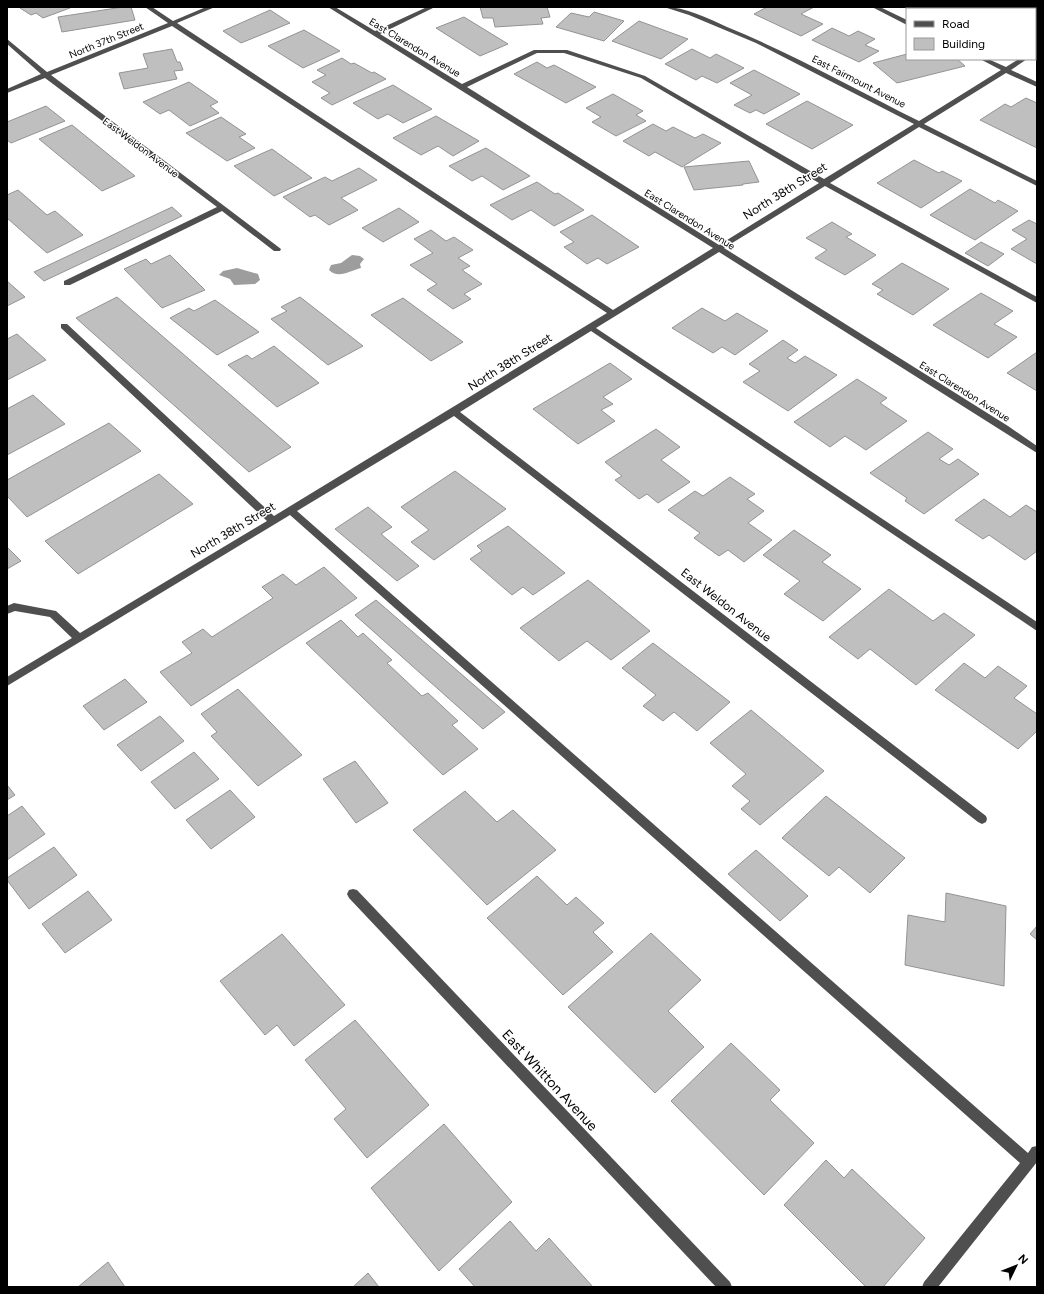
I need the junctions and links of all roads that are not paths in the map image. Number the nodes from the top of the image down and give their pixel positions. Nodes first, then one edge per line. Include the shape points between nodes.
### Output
1 (148, 7) edge
2 (212, 7) edge
3 (331, 7) edge
4 (432, 7) edge
5 (667, 7) edge
6 (875, 7) edge
7 (906, 22) edge
8 (172, 24) junction
9 (375, 34) junction
10 (7, 41) edge
11 (985, 60) edge
12 (1022, 60) edge
13 (1006, 70) junction
14 (46, 75) junction
15 (1037, 85) edge
16 (462, 87) junction
17 (7, 91) edge
18 (920, 123) junction
19 (824, 182) junction
20 (1037, 184) edge
21 (222, 208) junction
22 (718, 248) junction
23 (277, 250) dead end
24 (67, 283) dead end
25 (1037, 300) edge
26 (612, 313) junction
27 (64, 326) dead end
28 (590, 327) junction
29 (454, 412) junction
30 (1037, 450) edge
31 (290, 510) junction
32 (273, 521) junction
33 (7, 610) edge
34 (1037, 627) edge
35 (78, 638) junction
36 (7, 682) edge
37 (982, 819) dead end
38 (353, 894) dead end
39 (1033, 1157) edge
40 (724, 1287) edge
41 (929, 1287) edge

1 - 8 street
2 - 8 street, North 37th Street
3 - 9 street, East Clarendon Avenue
4 - 9 street
5 - 18 street, East Fairmount Avenue via 691,14 758,42
6 - 7 street
8 - 14 street, North 37th Street
8 - 26 street
9 - 16 street, East Clarendon Avenue
10 - 14 street, East Weldon Avenue
11 - 13 street
12 - 13 street, North 38th Street
13 - 15 street
13 - 18 street, North 38th Street
14 - 17 street, North 37th Street
14 - 21 street, East Weldon Avenue
16 - 19 street via 536,51 565,51 643,77
16 - 22 street, East Clarendon Avenue
18 - 19 street, North 38th Street
18 - 20 street, East Fairmount Avenue
19 - 22 street, North 38th Street
19 - 25 street
21 - 23 street, East Weldon Avenue
21 - 24 street
22 - 26 street, North 38th Street
22 - 30 street, East Clarendon Avenue
26 - 28 street, North 38th Street
27 - 32 street
28 - 29 street, North 38th Street
28 - 34 street
29 - 31 street, North 38th Street
29 - 37 street, East Weldon Avenue
31 - 32 street, North 38th Street
31 - 39 street
32 - 35 street, North 38th Street
33 - 35 street via 14,608 53,614
35 - 36 street, North 38th Street
38 - 40 street, East Whitton Avenue
39 - 41 street

